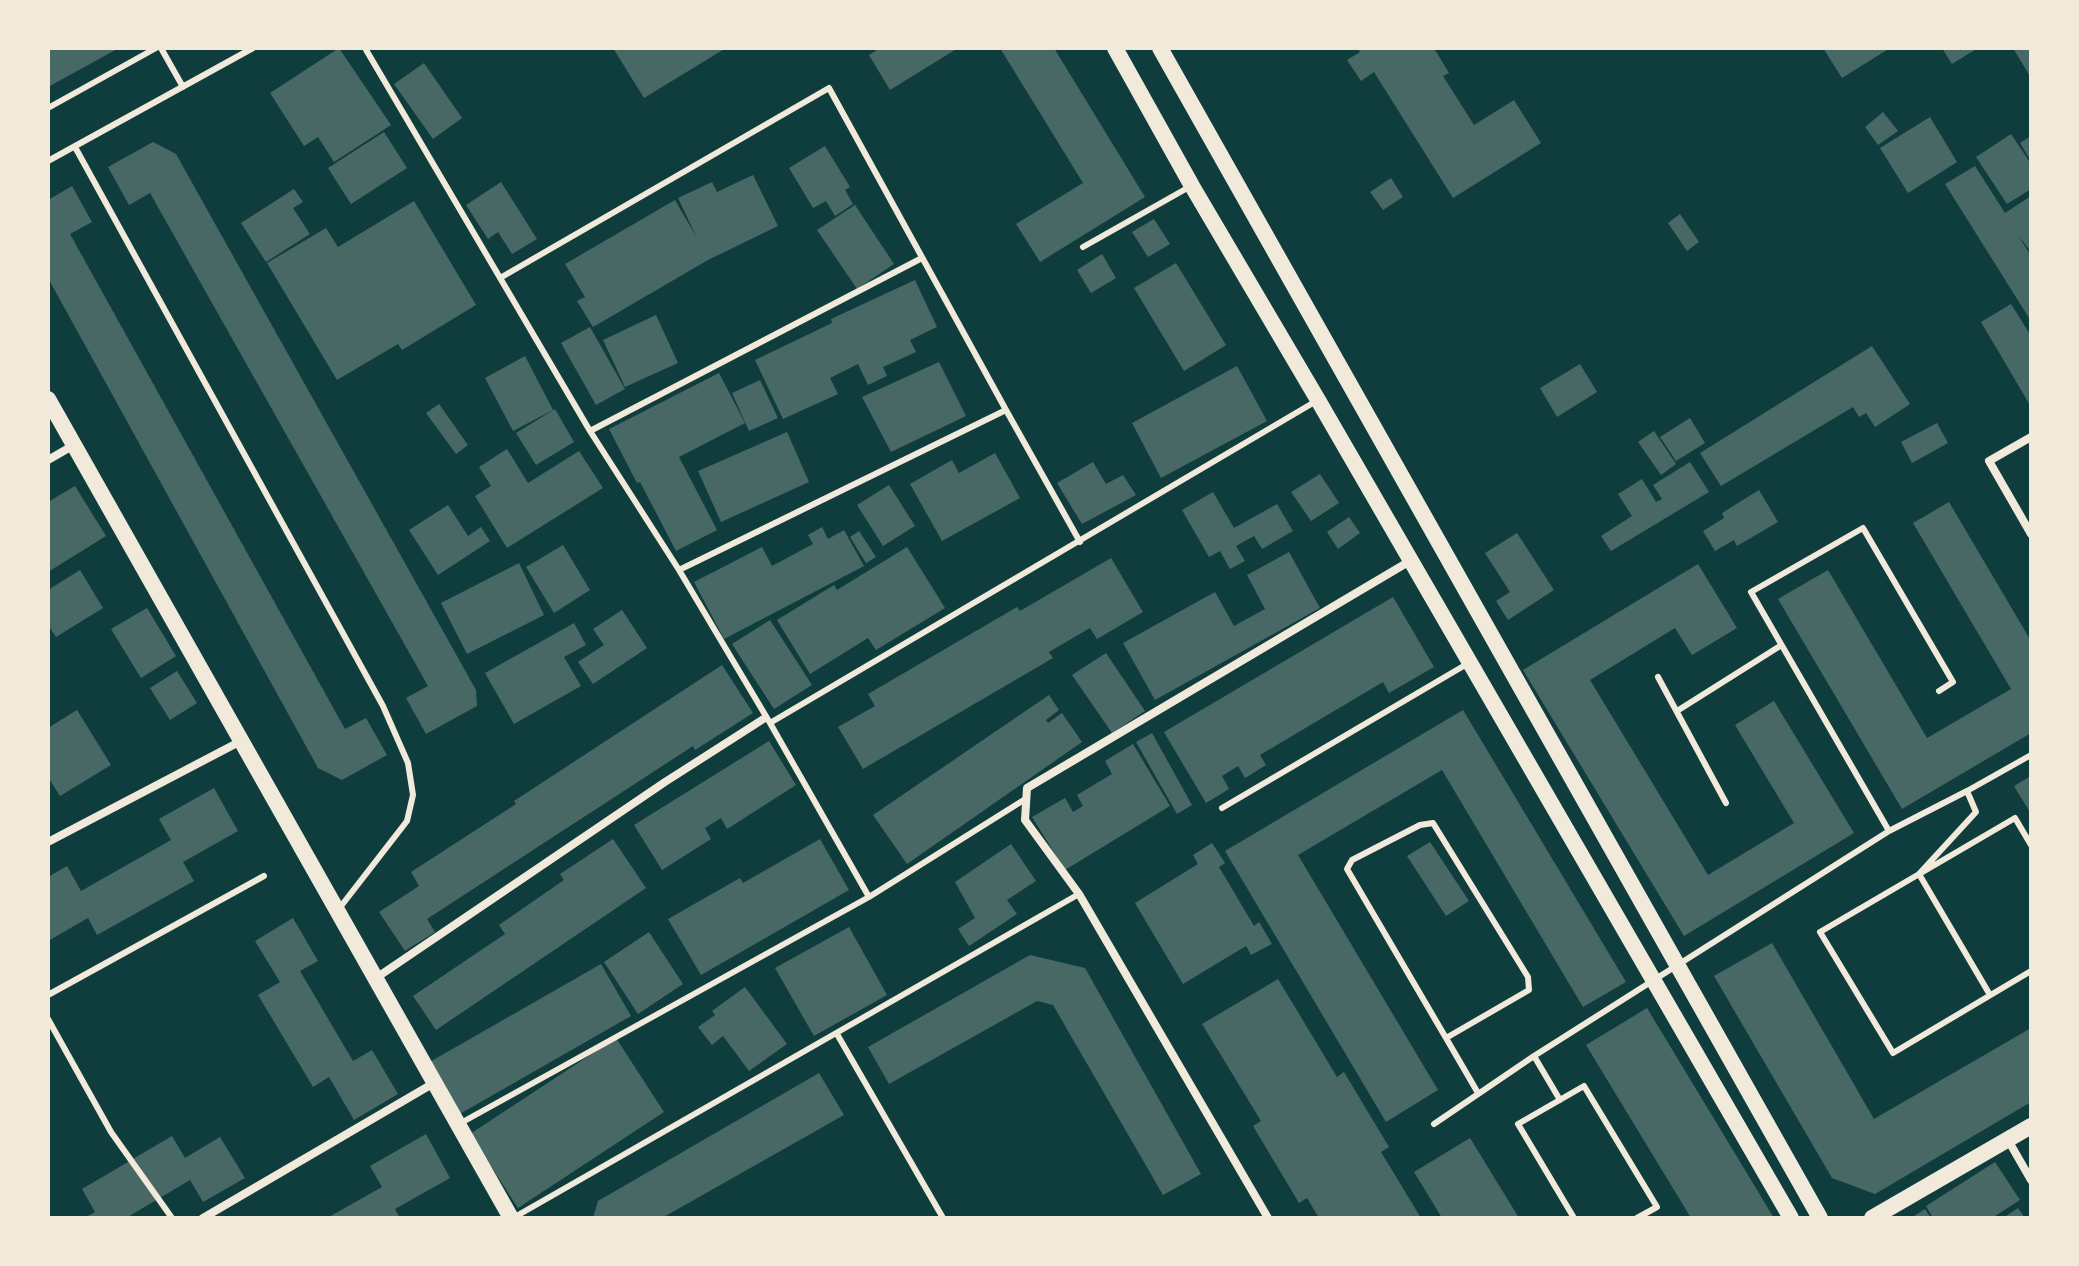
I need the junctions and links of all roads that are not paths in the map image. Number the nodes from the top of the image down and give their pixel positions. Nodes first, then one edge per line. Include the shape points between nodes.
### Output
1 (159, 48) edge
2 (253, 48) edge
3 (365, 48) edge
4 (1115, 48) edge
5 (1160, 48) edge
6 (183, 87) junction
7 (48, 108) edge
8 (75, 147) junction
9 (48, 161) edge
10 (1192, 186) junction
11 (1083, 247) dead end
12 (922, 258) junction
13 (500, 278) junction
14 (48, 399) edge
15 (1318, 400) junction
16 (1006, 410) junction
17 (590, 431) junction
18 (2031, 437) edge
19 (74, 445) junction
20 (48, 460) edge
21 (2031, 534) edge
22 (1080, 542) junction
23 (1410, 561) junction
24 (679, 570) junction
25 (1780, 646) junction
26 (1469, 662) junction
27 (1658, 677) dead end
28 (1939, 691) dead end
29 (1677, 711) junction
30 (767, 720) junction
31 (241, 741) junction
32 (2031, 755) edge
33 (1967, 791) junction
34 (1027, 798) junction
35 (1726, 803) dead end
36 (1222, 808) dead end
37 (1889, 831) junction
38 (48, 842) edge
39 (2031, 845) edge
40 (1919, 874) junction
41 (264, 876) dead end
42 (1079, 894) junction
43 (869, 897) junction
44 (337, 911) junction
45 (1678, 965) junction
46 (2031, 971) edge
47 (376, 979) junction
48 (1653, 981) junction
49 (48, 995) edge
50 (1990, 995) junction
51 (48, 1019) edge
52 (837, 1034) junction
53 (1446, 1038) junction
54 (1534, 1056) junction
55 (434, 1082) junction
56 (1478, 1093) junction
57 (1560, 1100) junction
58 (1434, 1124) dead end
59 (458, 1125) junction
60 (2031, 1126) edge
61 (2007, 1140) junction
62 (2031, 1180) edge
63 (172, 1218) edge
64 (203, 1218) edge
65 (512, 1218) edge
66 (943, 1218) edge
67 (1268, 1218) edge
68 (1574, 1218) edge
69 (1637, 1218) edge
70 (1791, 1218) edge
71 (1820, 1218) edge
72 (1872, 1218) edge

1 - 6 lane
1 - 7 lane
2 - 6 lane
3 - 13 lane
4 - 10 main road
5 - 45 main road
6 - 8 lane
8 - 9 lane
8 - 44 lane via 383,706 408,763 413,795 407,821
10 - 11 lane
10 - 15 main road
12 - 13 lane via 829,88
12 - 16 lane
12 - 17 lane
13 - 17 lane
14 - 19 main road
15 - 22 lane
15 - 23 main road
16 - 22 lane
16 - 24 lane
17 - 24 lane
18 - 21 street via 1989,461
19 - 20 street
19 - 31 main road
22 - 30 lane
23 - 26 main road
23 - 34 street via 1027,788
24 - 30 lane
25 - 28 lane via 1751,592 1863,528 1953,682
25 - 29 lane
25 - 37 lane
26 - 36 lane
26 - 48 main road
27 - 29 lane
29 - 35 lane
30 - 43 lane
30 - 47 street via 665,782
31 - 38 street
31 - 44 main road
32 - 33 lane
33 - 37 lane
33 - 40 lane via 1976,812
34 - 42 street via 1025,820
34 - 43 lane
37 - 45 lane
39 - 40 lane via 2015,818
40 - 50 lane
40 - 50 lane via 1820,932 1893,1053
41 - 49 lane
42 - 52 lane
42 - 67 street
43 - 59 lane
44 - 47 main road
45 - 48 lane
45 - 71 main road
46 - 50 lane
47 - 55 main road
48 - 54 lane
48 - 70 main road
51 - 63 lane via 111,1132
52 - 65 lane
52 - 66 lane
53 - 53 lane via 1347,869 1352,860 1433,823 1528,977 1529,990
53 - 56 lane
54 - 56 lane
54 - 57 lane
55 - 59 main road
55 - 64 street
56 - 58 lane
57 - 68 lane via 1518,1124
57 - 69 lane via 1584,1086 1657,1207
59 - 65 main road
60 - 61 main road
61 - 62 street
61 - 72 main road

